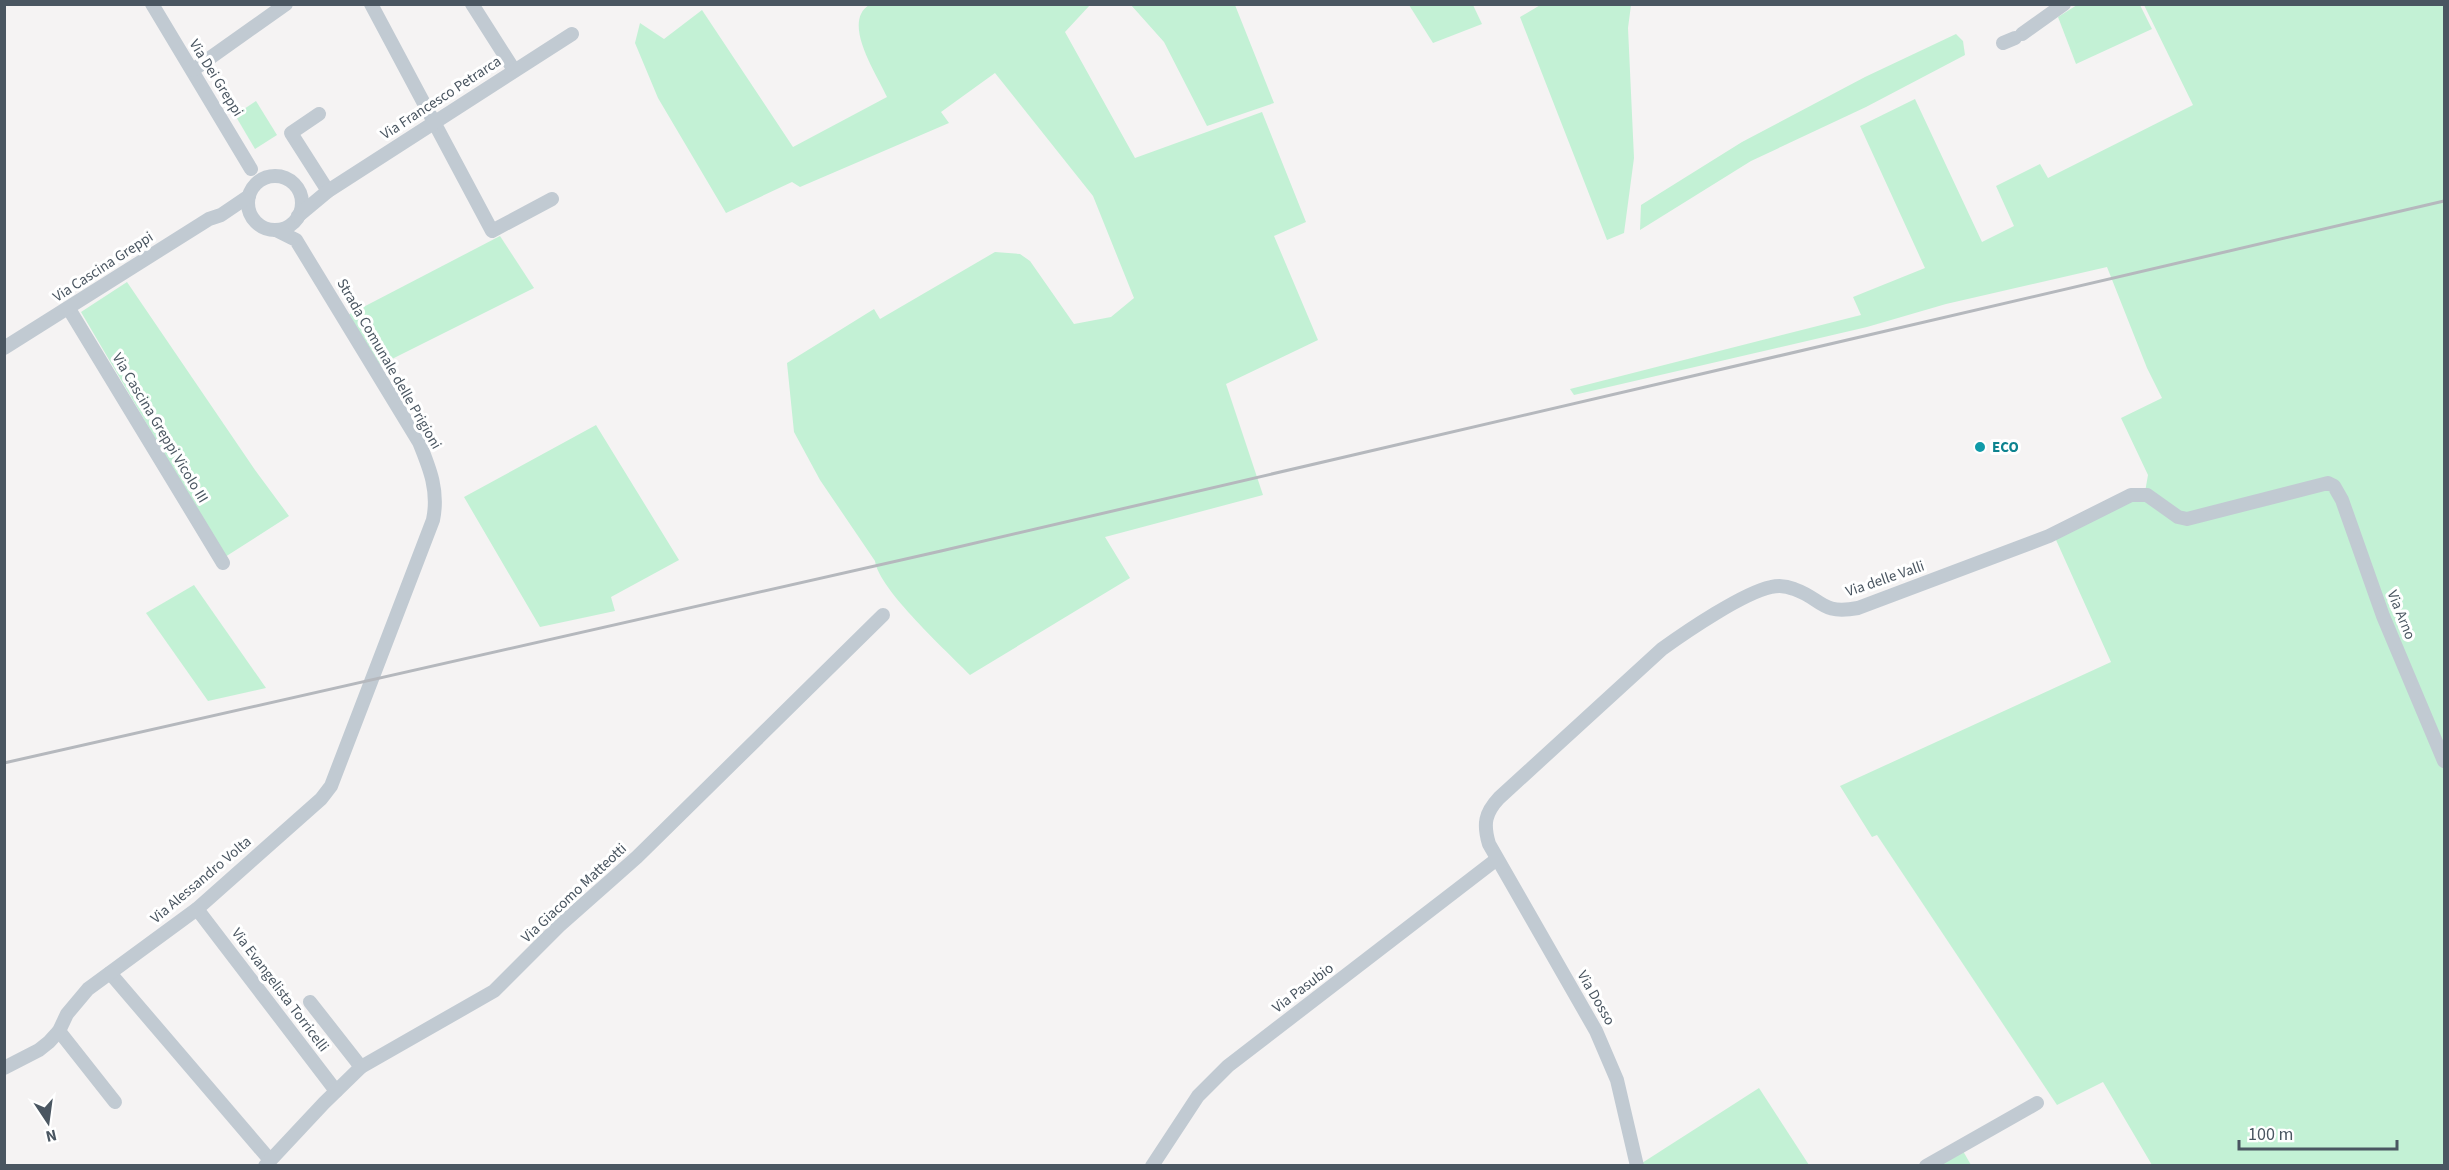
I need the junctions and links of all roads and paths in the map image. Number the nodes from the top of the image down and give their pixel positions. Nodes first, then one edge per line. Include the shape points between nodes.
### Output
1 (152, 4) edge
2 (286, 4) edge
3 (371, 4) edge
4 (472, 4) edge
5 (2064, 4) edge
6 (572, 34) dead end
7 (2016, 36) dead end
8 (193, 70) junction
9 (514, 70) junction
10 (319, 114) dead end
11 (434, 122) junction
12 (251, 168) junction
13 (272, 176) junction
14 (297, 188) junction
15 (328, 191) junction
16 (251, 192) junction
17 (552, 199) dead end
18 (221, 215) junction
19 (297, 217) junction
20 (255, 221) junction
21 (276, 230) junction
22 (296, 240) junction
23 (69, 309) junction
24 (4, 348) edge
25 (2328, 483) joint
26 (223, 563) dead end
27 (883, 615) dead end
28 (373, 680) joint
29 (2445, 761) edge
30 (1497, 860) junction
31 (197, 909) junction
32 (110, 973) junction
33 (310, 1002) dead end
34 (59, 1031) junction
35 (361, 1067) junction
36 (4, 1068) edge
37 (336, 1091) junction
38 (115, 1102) dead end
39 (2037, 1103) dead end
40 (268, 1163) edge
41 (1152, 1166) edge
42 (1637, 1166) edge
43 (1926, 1166) edge

1 - 8 street, Via Dei Greppi
2 - 8 street
3 - 11 street
4 - 9 street
5 - 7 street
6 - 9 street, Via Francesco Petrarca
8 - 12 street, Via Dei Greppi
9 - 11 street, Via Francesco Petrarca
10 - 15 street via 291,133
11 - 15 street, Via Francesco Petrarca
11 - 17 street via 492,231
12 - 13 street
12 - 16 street
13 - 14 street via 287,179
13 - 16 street via 258,182
14 - 15 street via 314,194
14 - 19 street via 301,197
15 - 19 street, Via Francesco Petrarca
16 - 18 street, Via Cascina Greppi
16 - 20 street via 250,214
18 - 20 street
18 - 23 street, Via Cascina Greppi
19 - 21 street via 285,228
19 - 22 street
20 - 21 street
21 - 22 street
22 - 28 street, Strada Comunale delle Prigioni via 419,442 432,474 436,499 433,520
23 - 24 street, Via Cascina Greppi
23 - 26 street, Via Cascina Greppi Vicolo III
25 - 29 street, Via Arno via 2342,500 2383,616
25 - 30 street, Via delle Valli via 2187,519 2147,495 2131,495 2049,536 1858,608 1821,606 1797,590 1782,586 1760,590 1662,649 1499,798 1491,807 1485,829
27 - 35 street, Via Giacomo Matteotti via 494,992
28 - 31 street, Via Alessandro Volta via 331,786
30 - 41 street, Via Pasubio via 1227,1065 1198,1096
30 - 42 street, Via Dosso via 1610,1059
31 - 32 street, Via Alessandro Volta
31 - 37 street, Via Evangelista Torricelli
32 - 34 street, Via Alessandro Volta via 88,989 67,1014
32 - 40 street
33 - 35 street
34 - 36 street, Via Alessandro Volta via 39,1050
34 - 38 street
35 - 37 street, Via Giacomo Matteotti
37 - 40 street, Via Giacomo Matteotti
39 - 43 street

